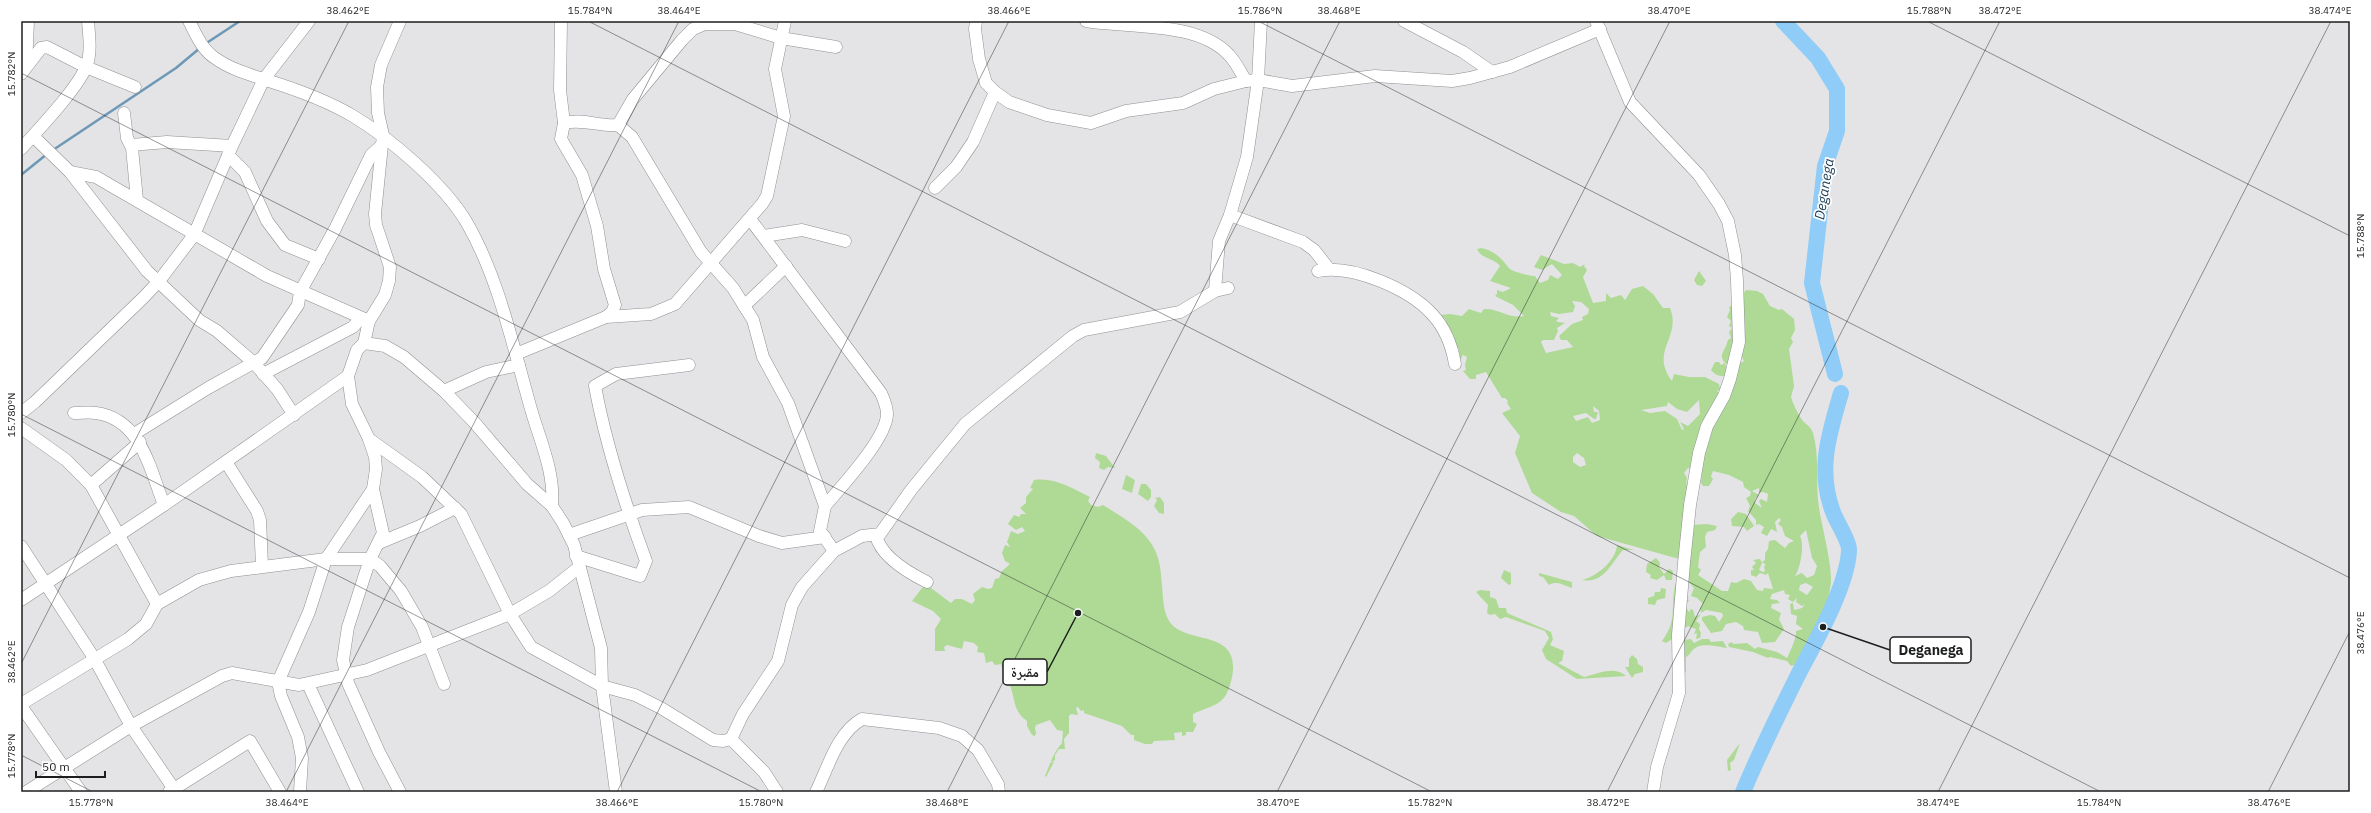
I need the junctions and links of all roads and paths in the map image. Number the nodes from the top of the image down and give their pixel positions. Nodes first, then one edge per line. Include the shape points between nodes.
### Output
1 (28, 21) edge
2 (88, 21) edge
3 (189, 21) edge
4 (309, 21) edge
5 (400, 21) edge
6 (561, 21) edge
7 (785, 21) edge
8 (976, 21) edge
9 (1086, 21) edge
10 (1261, 21) edge
11 (1404, 21) edge
12 (1598, 25) edge
13 (781, 38) junction
14 (836, 48) dead end
15 (86, 67) junction
16 (24, 70) edge
17 (1492, 72) junction
18 (264, 79) junction
19 (1258, 80) junction
20 (1246, 81) junction
21 (134, 87) dead end
22 (995, 92) junction
23 (124, 113) dead end
24 (564, 123) junction
25 (618, 124) junction
26 (33, 136) junction
27 (382, 140) junction
28 (131, 145) junction
29 (21, 149) edge
30 (230, 150) junction
31 (70, 172) junction
32 (935, 188) dead end
33 (137, 200) junction
34 (1230, 215) junction
35 (750, 219) junction
36 (194, 235) junction
37 (764, 236) junction
38 (845, 241) dead end
39 (319, 259) junction
40 (710, 262) junction
41 (786, 266) junction
42 (159, 281) junction
43 (1228, 288) dead end
44 (1215, 291) junction
45 (300, 292) junction
46 (744, 306) junction
47 (606, 317) junction
48 (365, 319) junction
49 (364, 343) junction
50 (517, 359) junction
51 (254, 363) junction
52 (1455, 364) dead end
53 (688, 365) dead end
54 (263, 374) junction
55 (348, 376) junction
56 (444, 391) junction
57 (21, 413) edge
58 (74, 413) dead end
59 (294, 415) junction
60 (21, 428) edge
61 (137, 438) junction
62 (369, 440) junction
63 (226, 462) junction
64 (91, 485) junction
65 (373, 489) junction
66 (164, 505) junction
67 (552, 506) junction
68 (825, 506) junction
69 (455, 508) junction
70 (629, 514) junction
71 (118, 534) junction
72 (569, 535) junction
73 (876, 535) junction
74 (825, 536) junction
75 (379, 543) junction
76 (21, 546) edge
77 (834, 551) junction
78 (326, 558) junction
79 (370, 559) junction
80 (577, 562) junction
81 (262, 566) junction
82 (927, 582) dead end
83 (44, 583) junction
84 (21, 600) edge
85 (157, 604) junction
86 (510, 614) junction
87 (430, 647) junction
88 (94, 658) junction
89 (346, 675) junction
90 (278, 682) junction
91 (308, 684) junction
92 (444, 684) dead end
93 (602, 686) junction
94 (21, 705) edge
95 (131, 726) junction
96 (730, 739) junction
97 (65, 767) junction
98 (173, 791) edge
99 (26, 792) edge
100 (81, 792) edge
101 (280, 792) edge
102 (300, 792) edge
103 (358, 792) edge
104 (400, 792) edge
105 (616, 792) edge
106 (777, 792) edge
107 (816, 792) edge
108 (999, 792) edge
109 (1653, 792) edge

1 - 16 street
2 - 15 street via 89,55
3 - 18 street via 202,46 214,58 247,75
4 - 18 street
5 - 27 street via 381,65 377,87
6 - 24 street via 560,90
7 - 13 street
8 - 22 street via 979,59 986,83
9 - 20 street via 1178,30 1206,39 1229,54
10 - 19 street
11 - 17 street via 1463,52
12 - 17 street
12 - 109 street via 1630,102 1699,175 1719,204 1728,221 1737,280 1739,342 1724,396 1707,426 1699,453 1684,562 1678,635 1679,693 1657,767
13 - 14 street
13 - 25 street via 735,24 705,24 692,29 633,99
13 - 35 street via 775,69 784,116 782,132 767,196
15 - 16 street via 47,48 41,48
15 - 21 street
15 - 26 street
17 - 19 street via 1452,81 1375,76 1292,86
18 - 27 street via 322,100
18 - 30 street
19 - 20 street
19 - 34 street via 1247,157
20 - 22 street via 1214,89 1183,103 1126,111 1090,123 1047,115 1009,102
22 - 32 street via 974,142 956,167
23 - 28 street via 127,138
24 - 25 street via 584,120 610,126
24 - 47 street via 561,139 582,175 597,226 604,269 615,306
25 - 40 street via 632,137 701,252
26 - 29 street
26 - 31 street
27 - 39 street via 371,155
27 - 48 street via 375,214 376,225 390,267 390,281 385,295
27 - 50 street via 425,174 466,222 494,286
28 - 30 street via 167,142
28 - 33 street
30 - 36 street
30 - 39 street via 245,172 268,221 285,245
31 - 33 street via 96,177
31 - 42 street via 147,271
33 - 36 street
34 - 44 street via 1219,241
34 - 52 street via 1303,242 1314,250 1324,270 1355,272 1396,289 1420,304 1432,314 1442,328 1453,348
35 - 37 street
35 - 40 street
36 - 42 street
36 - 45 street
37 - 38 street via 802,230
37 - 41 street
39 - 45 street
40 - 46 street via 733,288
40 - 47 street via 675,304 651,314
41 - 46 street
41 - 68 street via 881,393 888,414 886,424 869,453
42 - 51 street via 199,320 217,331
42 - 57 street via 103,338
43 - 44 street
44 - 73 street via 1180,312 1084,330 1073,336 965,424 911,490 885,529
45 - 48 street
45 - 51 street via 298,305 262,358
46 - 68 street via 753,320 763,357 788,403
47 - 50 street
48 - 49 street
48 - 54 street
49 - 55 street via 357,350
49 - 56 street via 385,346
50 - 56 street
50 - 67 street via 547,458 553,490
51 - 54 street
51 - 61 street via 208,388
53 - 70 street via 616,374 595,386 601,419
54 - 59 street
55 - 59 street
55 - 62 street via 352,404
56 - 67 street via 527,484
58 - 61 street via 95,412 114,418 125,424
59 - 63 street
60 - 64 street via 66,460
61 - 64 street
61 - 66 street
62 - 65 street via 376,469
62 - 69 street via 422,477
63 - 66 street
63 - 81 street via 257,511 260,520
64 - 71 street
65 - 75 street via 382,521 383,533
65 - 78 street
66 - 71 street
67 - 72 street
68 - 74 street via 820,528
69 - 75 street
69 - 86 street via 461,514
70 - 72 street
70 - 74 street via 655,508 689,507 782,543
70 - 80 street via 646,561 640,576
71 - 83 street
71 - 85 street
72 - 80 street
73 - 77 street via 862,536
73 - 82 street via 877,544 884,552
74 - 77 street
75 - 79 street
76 - 83 street
77 - 96 street via 802,587 795,599 778,661 743,714
78 - 79 street
78 - 81 street
78 - 90 street via 309,612
79 - 87 street via 380,566 401,591
79 - 89 street via 343,650
80 - 86 street via 549,591
80 - 93 street via 601,648
81 - 85 street via 199,580
83 - 84 street
83 - 88 street
85 - 88 street via 139,631
86 - 87 street
86 - 93 street via 531,647
87 - 89 street
87 - 92 street
88 - 94 street
88 - 95 street
89 - 91 street
89 - 104 street via 379,752
90 - 91 street
90 - 95 street via 232,673
90 - 102 street via 280,696 298,737 302,758
91 - 103 street
93 - 96 street via 635,695 713,740 723,742
93 - 105 street
94 - 97 street
95 - 97 street
95 - 98 street
96 - 106 street via 764,772
97 - 99 street
97 - 100 street
98 - 101 street via 250,742
107 - 108 street via 847,731 862,719 939,728 962,736 978,750 998,784

